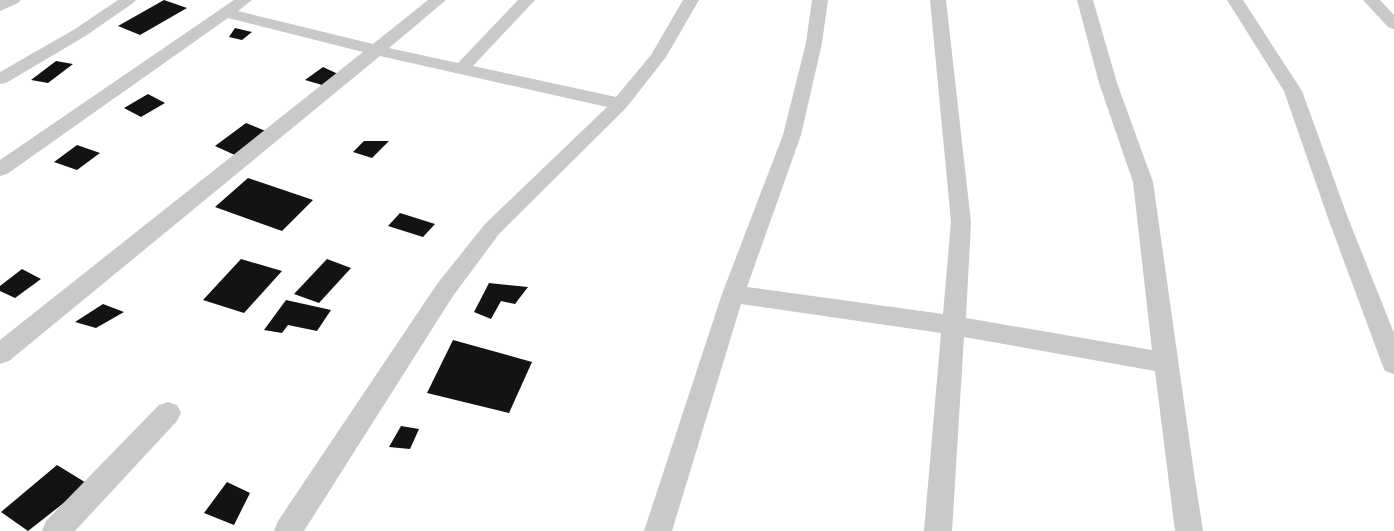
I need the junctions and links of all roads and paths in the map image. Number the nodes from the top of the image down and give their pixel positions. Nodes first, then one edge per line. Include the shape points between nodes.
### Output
1 (13, 0) edge
2 (128, 0) edge
3 (244, 0) edge
4 (438, 0) edge
5 (527, 0) edge
6 (691, 0) edge
7 (820, 0) edge
8 (938, 0) edge
9 (1085, 0) edge
10 (1235, 0) edge
11 (1371, 0) edge
12 (0, 6) edge
13 (226, 13) junction
14 (1394, 24) edge
15 (377, 50) junction
16 (462, 68) junction
17 (0, 79) edge
18 (620, 104) junction
19 (0, 169) edge
20 (733, 294) junction
21 (953, 325) junction
22 (0, 354) edge
23 (1166, 363) junction
24 (1394, 364) edge
25 (168, 413) dead end
26 (56, 531) edge
27 (288, 531) edge
28 (658, 531) edge
29 (938, 531) edge
30 (1189, 531) edge

1 - 12 street
2 - 17 street via 81,32
3 - 13 street
4 - 15 street
5 - 16 street
6 - 18 street via 658,57
7 - 20 street via 814,43 792,135
8 - 21 street via 961,222
9 - 23 street via 1108,83 1143,182
10 - 24 street via 1293,91
11 - 14 street
13 - 15 street
13 - 19 street
15 - 16 street
15 - 22 street
16 - 18 street
18 - 27 street via 492,229 464,265 445,290
20 - 21 street
20 - 28 street
21 - 23 street
21 - 29 street
23 - 30 street
25 - 26 street

